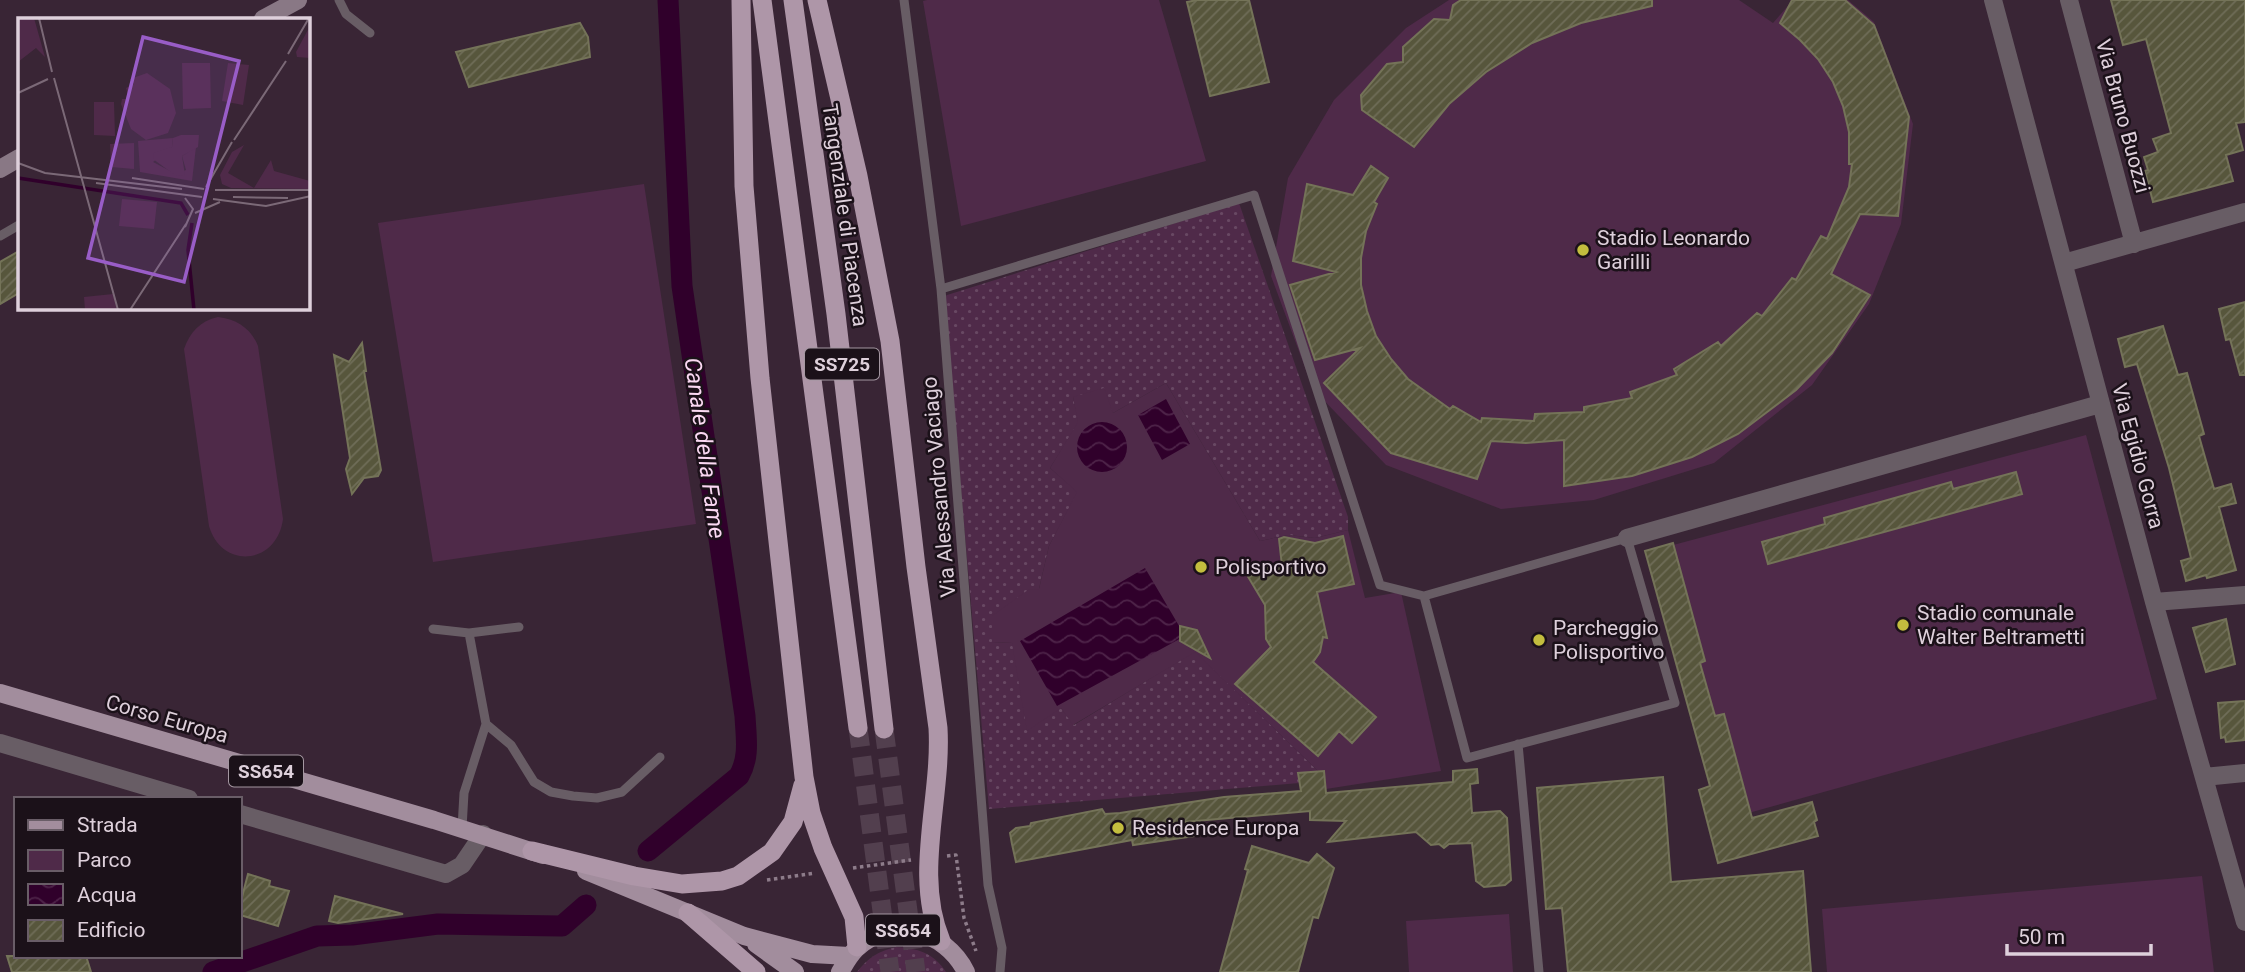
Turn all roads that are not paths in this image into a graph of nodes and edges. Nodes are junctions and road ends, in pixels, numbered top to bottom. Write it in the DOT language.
graph roads {
  1 [pos="298,0"];
  2 [pos="339,0"];
  3 [pos="741,0"];
  4 [pos="762,0"];
  5 [pos="793,0"];
  6 [pos="817,0"];
  7 [pos="904,0"];
  8 [pos="1993,0"];
  9 [pos="2069,0"];
  10 [pos="265,18"];
  11 [pos="370,33"];
  12 [pos="18,159"];
  13 [pos="0,169"];
  14 [pos="2245,212"];
  15 [pos="18,226"];
  16 [pos="0,236"];
  17 [pos="2134,244"];
  18 [pos="2064,263"];
  19 [pos="941,289"];
  20 [pos="2100,404"];
  21 [pos="1627,538"];
  22 [pos="2245,594"];
  23 [pos="1424,596"];
  24 [pos="2154,602"];
  25 [pos="519,627"];
  26 [pos="433,629"];
  27 [pos="469,633"];
  28 [pos="0,693"];
  29 [pos="486,724"];
  30 [pos="858,729"];
  31 [pos="884,729"];
  32 [pos="0,743"];
  33 [pos="1518,744"];
  34 [pos="660,757"];
  35 [pos="2245,773"];
  36 [pos="804,777"];
  37 [pos="2204,777"];
  38 [pos="182,797"];
  39 [pos="242,815"];
  40 [pos="462,828"];
  41 [pos="483,834"];
  42 [pos="532,851"];
  43 [pos="688,913"];
  44 [pos="2245,922"];
  45 [pos="744,936"];
  46 [pos="941,941"];
  47 [pos="849,959"];
  48 [pos="963,966"];
  49 [pos="755,972"];
  50 [pos="795,972"];
  51 [pos="975,972"];
  52 [pos="1000,972"];
  53 [pos="1539,972"];
  1 -- 10 [label="main road"];
  2 -- 11 [label="lane"];
  3 -- 36 [label="highway"];
  4 -- 30 [label="highway, SS725"];
  5 -- 31 [label="highway, Tangenziale di Piacenza / SS725"];
  6 -- 46 [label="highway"];
  7 -- 19 [label="lane, Via Alessandro Vaciago"];
  8 -- 18 [label="street, Via Egidio Gorra"];
  9 -- 17 [label="street, Via Bruno Buozzi"];
  12 -- 13 [label="main road"];
  14 -- 17 [label="street"];
  15 -- 16 [label="lane"];
  17 -- 18 [label="street"];
  18 -- 20 [label="street, Via Egidio Gorra"];
  19 -- 23 [label="lane"];
  19 -- 52 [label="lane, Via Alessandro Vaciago"];
  20 -- 21 [label="street"];
  20 -- 24 [label="street, Via Egidio Gorra"];
  21 -- 23 [label="lane"];
  21 -- 33 [label="lane"];
  22 -- 24 [label="street"];
  23 -- 33 [label="lane"];
  24 -- 37 [label="street, Via Egidio Gorra"];
  25 -- 27 [label="lane"];
  26 -- 27 [label="lane"];
  27 -- 29 [label="lane"];
  28 -- 40 [label="main road, Corso Europa / SS654"];
  29 -- 34 [label="lane"];
  29 -- 40 [label="lane"];
  32 -- 38 [label="street"];
  33 -- 53 [label="lane"];
  35 -- 37 [label="street"];
  36 -- 42 [label="highway"];
  36 -- 47 [label="highway"];
  37 -- 44 [label="street, Via Egidio Gorra"];
  39 -- 41 [label="street"];
  40 -- 41 [label="main road, Corso Europa / SS654"];
  41 -- 42 [label="main road, Corso Europa / SS654"];
  42 -- 43 [label="main road, SS654"];
  43 -- 45 [label="main road, SS654"];
  43 -- 49 [label="highway"];
  45 -- 47 [label="main road, SS654"];
  45 -- 50 [label="main road, SS654"];
  46 -- 47 [label="main road, SS654"];
  46 -- 48 [label="main road, SS654"];
  48 -- 51 [label="main road, SS654"];
}
